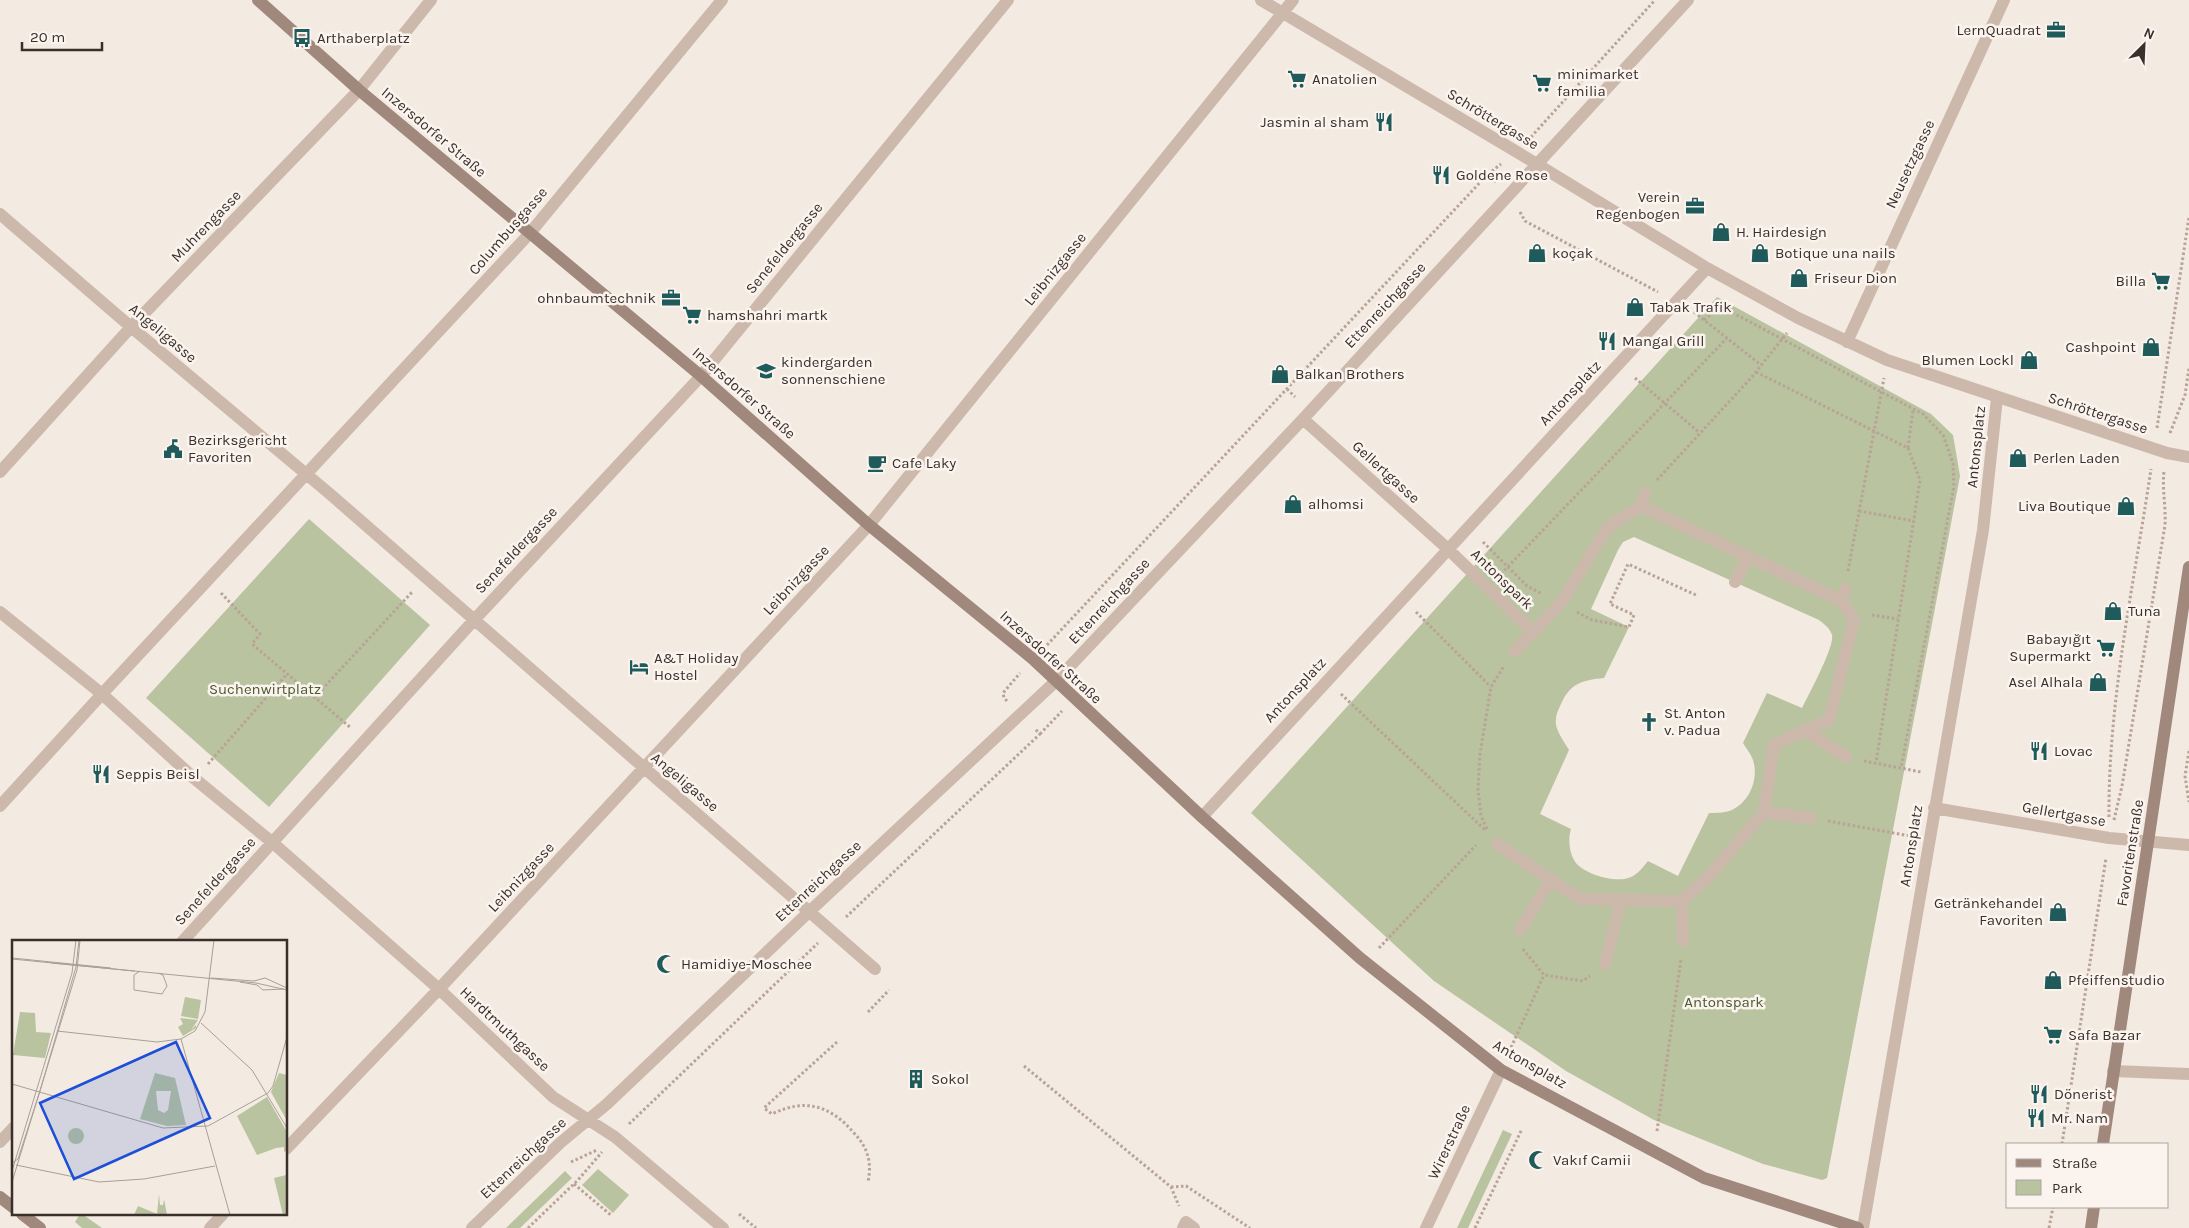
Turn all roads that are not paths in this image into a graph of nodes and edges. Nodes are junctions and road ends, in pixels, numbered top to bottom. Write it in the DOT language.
graph roads {
  1 [pos="258,0"];
  2 [pos="431,0"];
  3 [pos="722,0"];
  4 [pos="1008,0"];
  5 [pos="1261,0"];
  6 [pos="1293,0"];
  7 [pos="1688,0"];
  8 [pos="2004,0"];
  9 [pos="1284,13"];
  10 [pos="358,90"];
  11 [pos="1536,164"];
  12 [pos="0,214"];
  13 [pos="530,233"];
  14 [pos="1707,268"];
  15 [pos="131,327"];
  16 [pos="1847,342"];
  17 [pos="700,376"];
  18 [pos="1998,398"];
  19 [pos="1303,419"];
  20 [pos="2189,457"];
  21 [pos="0,472"];
  22 [pos="307,475"];
  23 [pos="1645,493"];
  24 [pos="1641,506"];
  25 [pos="869,525"];
  26 [pos="1448,549"];
  27 [pos="1748,556"];
  28 [pos="2189,567"];
  29 [pos="1735,582"];
  30 [pos="0,612"];
  31 [pos="475,619"];
  32 [pos="1533,632"];
  33 [pos="1515,651"];
  34 [pos="1056,681"];
  35 [pos="102,694"];
  36 [pos="1805,730"];
  37 [pos="1846,758"];
  38 [pos="643,768"];
  39 [pos="0,806"];
  40 [pos="1934,808"];
  41 [pos="1764,812"];
  42 [pos="1202,817"];
  43 [pos="1810,818"];
  44 [pos="2148,842"];
  45 [pos="272,843"];
  46 [pos="1497,844"];
  47 [pos="2189,845"];
  48 [pos="1551,879"];
  49 [pos="1621,900"];
  50 [pos="1682,902"];
  51 [pos="811,910"];
  52 [pos="1520,930"];
  53 [pos="184,940"];
  54 [pos="1684,941"];
  55 [pos="1604,964"];
  56 [pos="876,968"];
  57 [pos="439,989"];
  58 [pos="1501,1070"];
  59 [pos="2113,1071"];
  60 [pos="2189,1074"];
  61 [pos="588,1120"];
  62 [pos="12,1129"];
  63 [pos="0,1142"];
  64 [pos="2103,1143"];
  65 [pos="288,1147"];
  66 [pos="0,1197"];
  67 [pos="12,1206"];
  68 [pos="2094,1208"];
  69 [pos="25,1216"];
  70 [pos="222,1216"];
  71 [pos="40,1228"];
  72 [pos="210,1228"];
  73 [pos="472,1228"];
  74 [pos="723,1228"];
  75 [pos="1426,1228"];
  76 [pos="1858,1228"];
  77 [pos="1863,1228"];
  78 [pos="2091,1228"];
  1 -- 10 [label="street, Inzersdorfer Straße"];
  2 -- 10 [label="street, Muhrengasse"];
  3 -- 13 [label="street, Columbusgasse"];
  4 -- 17 [label="street, Senefeldergasse"];
  5 -- 9 [label="street, Schröttergasse"];
  6 -- 9 [label="street, Leibnizgasse"];
  7 -- 11 [label="street, Ettenreichgasse"];
  8 -- 16 [label="street, Neusetzgasse"];
  9 -- 11 [label="street, Schröttergasse"];
  9 -- 25 [label="street, Leibnizgasse"];
  10 -- 13 [label="street, Inzersdorfer Straße"];
  10 -- 15 [label="street, Muhrengasse"];
  11 -- 14 [label="street, Schröttergasse"];
  11 -- 19 [label="street, Ettenreichgasse"];
  12 -- 15 [label="street, Angeligasse"];
  13 -- 17 [label="street, Inzersdorfer Straße"];
  13 -- 22 [label="street, Columbusgasse"];
  14 -- 16 [label="street, Antonsplatz"];
  14 -- 26 [label="street, Antonsplatz"];
  15 -- 21 [label="street, Muhrengasse"];
  15 -- 22 [label="street, Angeligasse"];
  16 -- 18 [label="street, Antonsplatz"];
  17 -- 25 [label="street, Inzersdorfer Straße"];
  17 -- 31 [label="street, Senefeldergasse"];
  18 -- 20 [label="street, Schröttergasse"];
  18 -- 40 [label="street, Antonsplatz"];
  19 -- 26 [label="street, Gellertgasse"];
  19 -- 34 [label="street, Ettenreichgasse"];
  22 -- 31 [label="street"];
  22 -- 35 [label="street"];
  23 -- 24 [label="street"];
  24 -- 27 [label="street"];
  24 -- 32 [label="street"];
  25 -- 34 [label="street, Inzersdorfer Straße"];
  25 -- 38 [label="street, Leibnizgasse"];
  26 -- 32 [label="street, Antonspark"];
  26 -- 42 [label="street, Antonsplatz"];
  27 -- 29 [label="street"];
  27 -- 36 [label="street"];
  28 -- 44 [label="street, Favoritenstraße"];
  30 -- 35 [label="street"];
  31 -- 38 [label="street, Angeligasse"];
  31 -- 45 [label="street"];
  32 -- 33 [label="street"];
  34 -- 42 [label="street, Inzersdorfer Straße"];
  34 -- 51 [label="street, Ettenreichgasse"];
  35 -- 39 [label="street"];
  35 -- 45 [label="street"];
  36 -- 37 [label="street"];
  36 -- 41 [label="street"];
  38 -- 51 [label="street, Angeligasse"];
  38 -- 57 [label="street, Leibnizgasse"];
  40 -- 44 [label="street, Gellertgasse"];
  40 -- 77 [label="street, Antonsplatz"];
  41 -- 43 [label="street"];
  41 -- 50 [label="street"];
  42 -- 58 [label="street, Antonsplatz"];
  44 -- 47 [label="street, Gellertgasse"];
  44 -- 59 [label="street, Favoritenstraße"];
  45 -- 53 [label="street, Senefeldergasse"];
  45 -- 57 [label="street, Hardtmuthgasse"];
  46 -- 48 [label="street"];
  48 -- 49 [label="street"];
  48 -- 52 [label="street"];
  49 -- 50 [label="street"];
  49 -- 55 [label="street"];
  50 -- 54 [label="street"];
  51 -- 56 [label="street, Angeligasse"];
  51 -- 61 [label="street, Ettenreichgasse"];
  57 -- 61 [label="street, Hardtmuthgasse"];
  57 -- 65 [label="street, Leibnizgasse"];
  58 -- 75 [label="street, Wirerstraße"];
  58 -- 76 [label="street, Antonsplatz"];
  59 -- 60 [label="street"];
  59 -- 64 [label="street, Favoritenstraße"];
  61 -- 73 [label="street, Ettenreichgasse"];
  61 -- 74 [label="street, Hardtmuthgasse"];
  62 -- 63 [label="street"];
  66 -- 67 [label="street"];
  68 -- 78 [label="street"];
  69 -- 71 [label="street"];
  70 -- 72 [label="street"];
}
